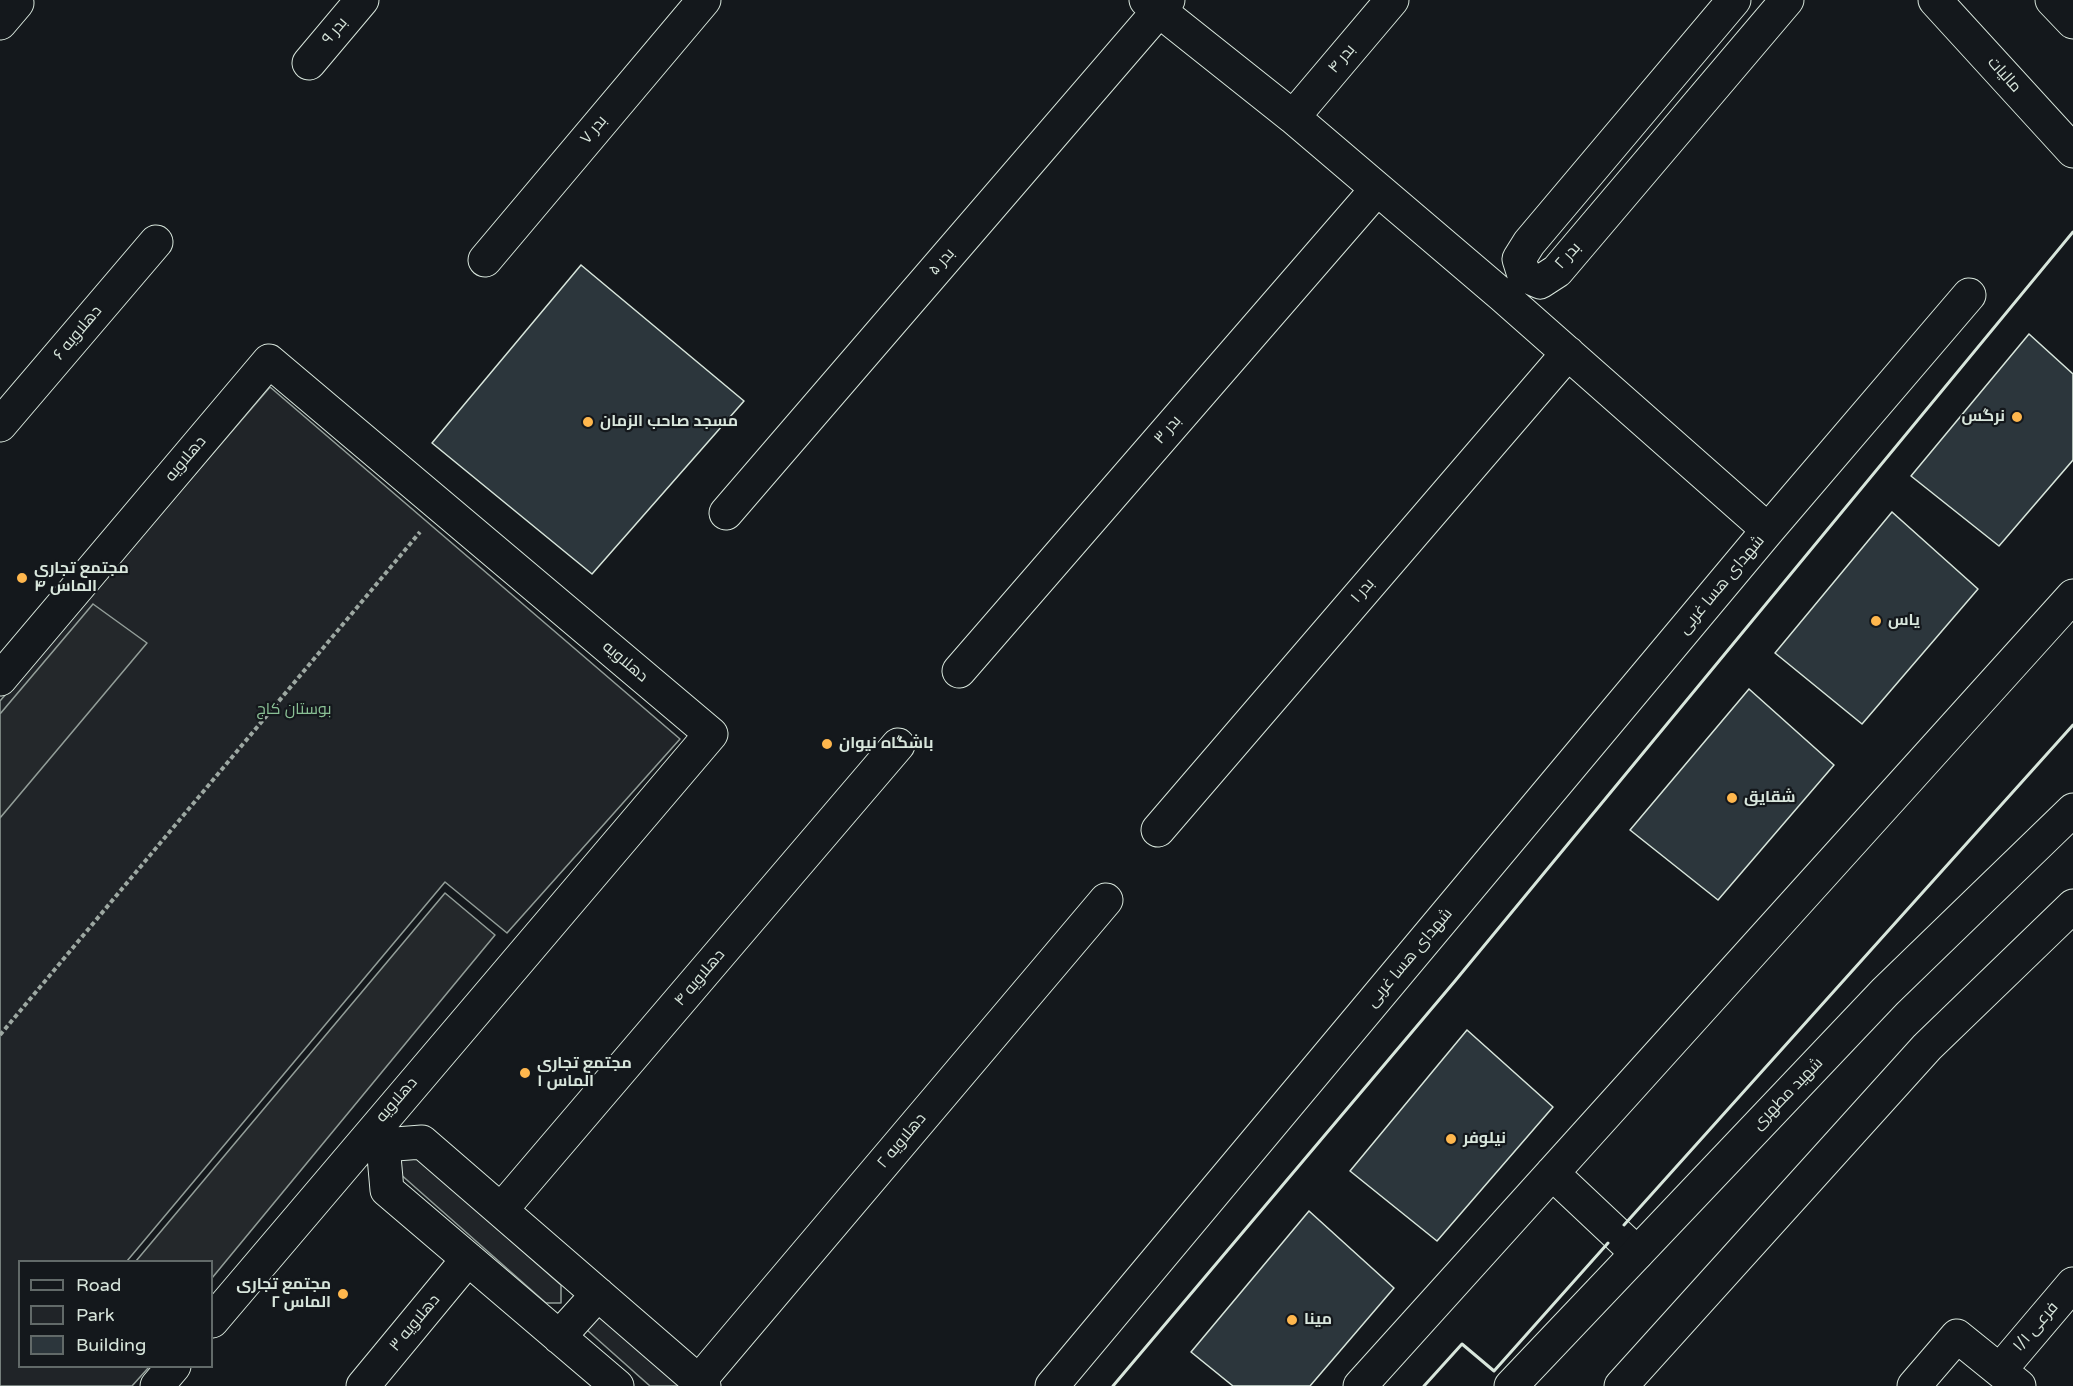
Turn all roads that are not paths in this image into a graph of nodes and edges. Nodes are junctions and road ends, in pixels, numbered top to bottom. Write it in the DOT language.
graph roads {
  1 [pos="362,0"];
  2 [pos="704,0"];
  3 [pos="1392,0"];
  4 [pos="1734,0"];
  5 [pos="1787,0"];
  6 [pos="1935,0"];
  7 [pos="2052,0"];
  8 [pos="1157,4"];
  9 [pos="2073,22"];
  10 [pos="309,63"];
  11 [pos="1639,112"];
  12 [pos="1293,117"];
  13 [pos="1669,139"];
  14 [pos="2073,151"];
  15 [pos="1377,189"];
  16 [pos="156,242"];
  17 [pos="485,260"];
  18 [pos="1514,285"];
  19 [pos="1970,295"];
  20 [pos="1568,353"];
  21 [pos="0,425"];
  22 [pos="726,513"];
  23 [pos="1768,530"];
  24 [pos="2073,597"];
  25 [pos="959,671"];
  26 [pos="0,679"];
  27 [pos="898,745"];
  28 [pos="2073,810"];
  29 [pos="1158,830"];
  30 [pos="1106,900"];
  31 [pos="2073,906"];
  32 [pos="376,1139"];
  33 [pos="1552,1173"];
  34 [pos="501,1210"];
  35 [pos="1637,1253"];
  36 [pos="468,1259"];
  37 [pos="2073,1284"];
  38 [pos="598,1294"];
  39 [pos="213,1320"];
  40 [pos="559,1337"];
  41 [pos="172,1368"];
  42 [pos="2009,1378"];
  43 [pos="701,1384"];
  44 [pos="157,1386"];
  45 [pos="363,1386"];
  46 [pos="617,1386"];
  47 [pos="1052,1386"];
  48 [pos="1360,1386"];
  49 [pos="1511,1386"];
  50 [pos="1621,1386"];
  51 [pos="1914,1386"];
  1 -- 10 [label="street, بدر ۹"];
  2 -- 17 [label="street, بدر ۷"];
  3 -- 12 [label="street, بدر ۴"];
  4 -- 11 [label="street"];
  5 -- 13 [label="street, بدر ۲"];
  6 -- 14 [label="street, مالیات"];
  7 -- 9 [label="street"];
  8 -- 12 [label="street"];
  8 -- 22 [label="street, بدر ۵"];
  11 -- 13 [label="street"];
  11 -- 18 [label="street"];
  12 -- 15 [label="street"];
  13 -- 18 [label="street, بدر ۲"];
  15 -- 18 [label="street"];
  15 -- 25 [label="street, بدر ۳"];
  16 -- 21 [label="street, دهلاویه ۶"];
  18 -- 20 [label="street"];
  19 -- 23 [label="street, شهدای هسا غربی"];
  20 -- 23 [label="street"];
  20 -- 29 [label="street, بدر ۱"];
  23 -- 47 [label="street, شهدای هسا غربی"];
  24 -- 33 [label="street"];
  26 -- 32 [label="street, دهلاویه"];
  27 -- 34 [label="street, دهلاویه ۴"];
  28 -- 35 [label="street, شهید مطهری"];
  30 -- 43 [label="street, دهلاویه ۲"];
  31 -- 50 [label="street"];
  32 -- 34 [label="street, دهلاویه"];
  32 -- 36 [label="street, دهلاویه"];
  32 -- 39 [label="street, دهلاویه"];
  33 -- 35 [label="street"];
  33 -- 48 [label="street"];
  34 -- 38 [label="street, دهلاویه"];
  35 -- 49 [label="street, شهید مطهری"];
  36 -- 40 [label="street, دهلاویه"];
  36 -- 45 [label="street, دهلاویه ۳"];
  37 -- 42 [label="street, فرعی ۱/۱"];
  38 -- 40 [label="street"];
  38 -- 43 [label="street, دهلاویه"];
  40 -- 46 [label="street, دهلاویه"];
  41 -- 44 [label="street"];
  42 -- 51 [label="street"];
}
